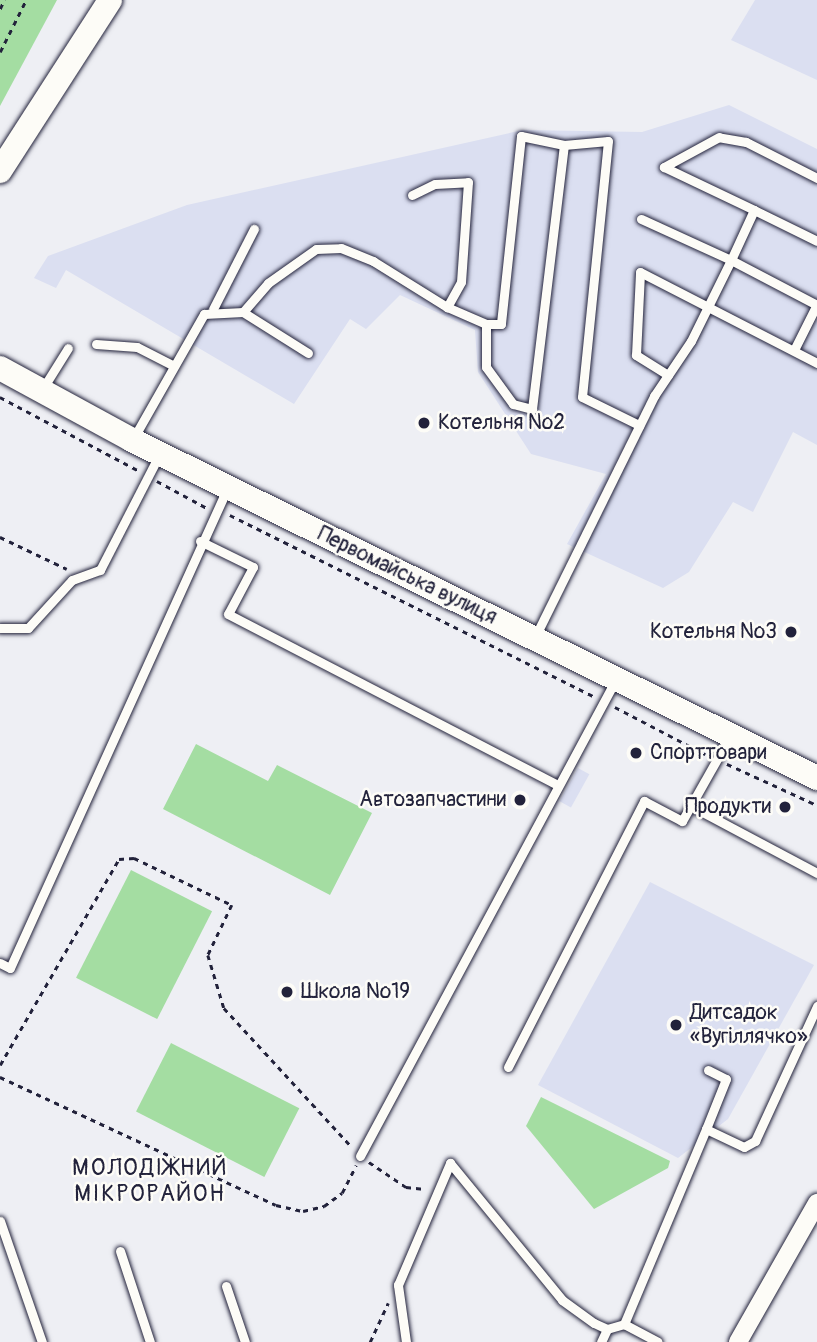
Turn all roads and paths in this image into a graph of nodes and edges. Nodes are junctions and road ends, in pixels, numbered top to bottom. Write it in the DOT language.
graph roads {
  1 [pos="4,0"];
  2 [pos="26,0"];
  3 [pos="110,0"];
  4 [pos="0,9"];
  5 [pos="0,52"];
  6 [pos="564,145"];
  7 [pos="0,171"];
  8 [pos="817,178"];
  9 [pos="412,195"];
  10 [pos="754,210"];
  11 [pos="641,219"];
  12 [pos="254,229"];
  13 [pos="817,241"];
  14 [pos="731,260"];
  15 [pos="817,305"];
  16 [pos="708,306"];
  17 [pos="447,307"];
  18 [pos="214,309"];
  19 [pos="243,312"];
  20 [pos="486,324"];
  21 [pos="96,344"];
  22 [pos="68,348"];
  23 [pos="794,351"];
  24 [pos="308,353"];
  25 [pos="817,363"];
  26 [pos="172,365"];
  27 [pos="0,368"];
  28 [pos="667,375"];
  29 [pos="41,392"];
  30 [pos="0,397"];
  31 [pos="639,425"];
  32 [pos="132,440"];
  33 [pos="160,454"];
  34 [pos="148,476"];
  35 [pos="227,488"];
  36 [pos="214,512"];
  37 [pos="0,537"];
  38 [pos="200,541"];
  39 [pos="86,578"];
  40 [pos="0,628"];
  41 [pos="535,639"];
  42 [pos="616,680"];
  43 [pos="603,701"];
  44 [pos="730,737"];
  45 [pos="716,760"];
  46 [pos="817,778"];
  47 [pos="556,785"];
  48 [pos="817,805"];
  49 [pos="691,806"];
  50 [pos="817,873"];
  51 [pos="0,963"];
  52 [pos="817,1006"];
  53 [pos="0,1065"];
  54 [pos="508,1067"];
  55 [pos="708,1070"];
  56 [pos="0,1077"];
  57 [pos="706,1129"];
  58 [pos="360,1156"];
  59 [pos="441,1192"];
  60 [pos="815,1211"];
  61 [pos="0,1221"];
  62 [pos="120,1251"];
  63 [pos="398,1285"];
  64 [pos="226,1286"];
  65 [pos="624,1324"];
  66 [pos="607,1329"];
  67 [pos="41,1342"];
  68 [pos="150,1342"];
  69 [pos="245,1342"];
  70 [pos="370,1342"];
  71 [pos="406,1342"];
  72 [pos="601,1342"];
  73 [pos="657,1342"];
  74 [pos="738,1342"];
  1 -- 4 [label="path"];
  2 -- 5 [label="path"];
  3 -- 7 [label="main road"];
  6 -- 20 [label="lane"];
  6 -- 20 [label="lane"];
  6 -- 31 [label="lane"];
  8 -- 10 [label="lane"];
  9 -- 17 [label="lane"];
  10 -- 13 [label="lane"];
  10 -- 14 [label="lane"];
  11 -- 14 [label="lane"];
  12 -- 18 [label="lane"];
  14 -- 15 [label="lane"];
  14 -- 16 [label="lane"];
  15 -- 23 [label="lane"];
  16 -- 23 [label="lane"];
  16 -- 28 [label="lane"];
  16 -- 28 [label="lane"];
  17 -- 19 [label="lane"];
  17 -- 20 [label="lane"];
  18 -- 19 [label="lane"];
  18 -- 26 [label="lane"];
  19 -- 24 [label="lane"];
  21 -- 26 [label="lane"];
  22 -- 29 [label="lane"];
  23 -- 25 [label="lane"];
  26 -- 32 [label="lane"];
  27 -- 29 [label="main road, Первомайська вулиця"];
  28 -- 31 [label="lane"];
  29 -- 32 [label="main road, Первомайська вулиця"];
  30 -- 34 [label="path"];
  31 -- 41 [label="lane"];
  32 -- 33 [label="main road, Первомайська вулиця"];
  33 -- 34 [label="lane"];
  33 -- 35 [label="main road, Первомайська вулиця"];
  34 -- 36 [label="path"];
  34 -- 39 [label="lane"];
  35 -- 36 [label="lane"];
  35 -- 41 [label="main road, Первомайська вулиця"];
  36 -- 38 [label="lane"];
  36 -- 43 [label="path"];
  37 -- 39 [label="path"];
  38 -- 47 [label="lane"];
  38 -- 51 [label="lane"];
  39 -- 40 [label="lane"];
  41 -- 42 [label="main road, Первомайська вулиця"];
  42 -- 43 [label="lane"];
  42 -- 44 [label="main road, Первомайська вулиця"];
  43 -- 45 [label="path"];
  43 -- 47 [label="lane"];
  44 -- 45 [label="lane"];
  44 -- 46 [label="main road, Первомайська вулиця"];
  45 -- 48 [label="path"];
  45 -- 49 [label="lane"];
  47 -- 58 [label="lane"];
  49 -- 50 [label="lane"];
  49 -- 54 [label="lane"];
  52 -- 57 [label="lane"];
  53 -- 58 [label="path"];
  55 -- 57 [label="lane"];
  56 -- 58 [label="path"];
  57 -- 65 [label="lane"];
  58 -- 59 [label="path"];
  59 -- 63 [label="lane"];
  59 -- 66 [label="lane"];
  60 -- 74 [label="street"];
  61 -- 67 [label="lane"];
  62 -- 68 [label="lane"];
  63 -- 70 [label="path"];
  63 -- 71 [label="lane"];
  64 -- 69 [label="lane"];
  65 -- 66 [label="lane"];
  65 -- 73 [label="lane"];
  66 -- 72 [label="lane"];
}
